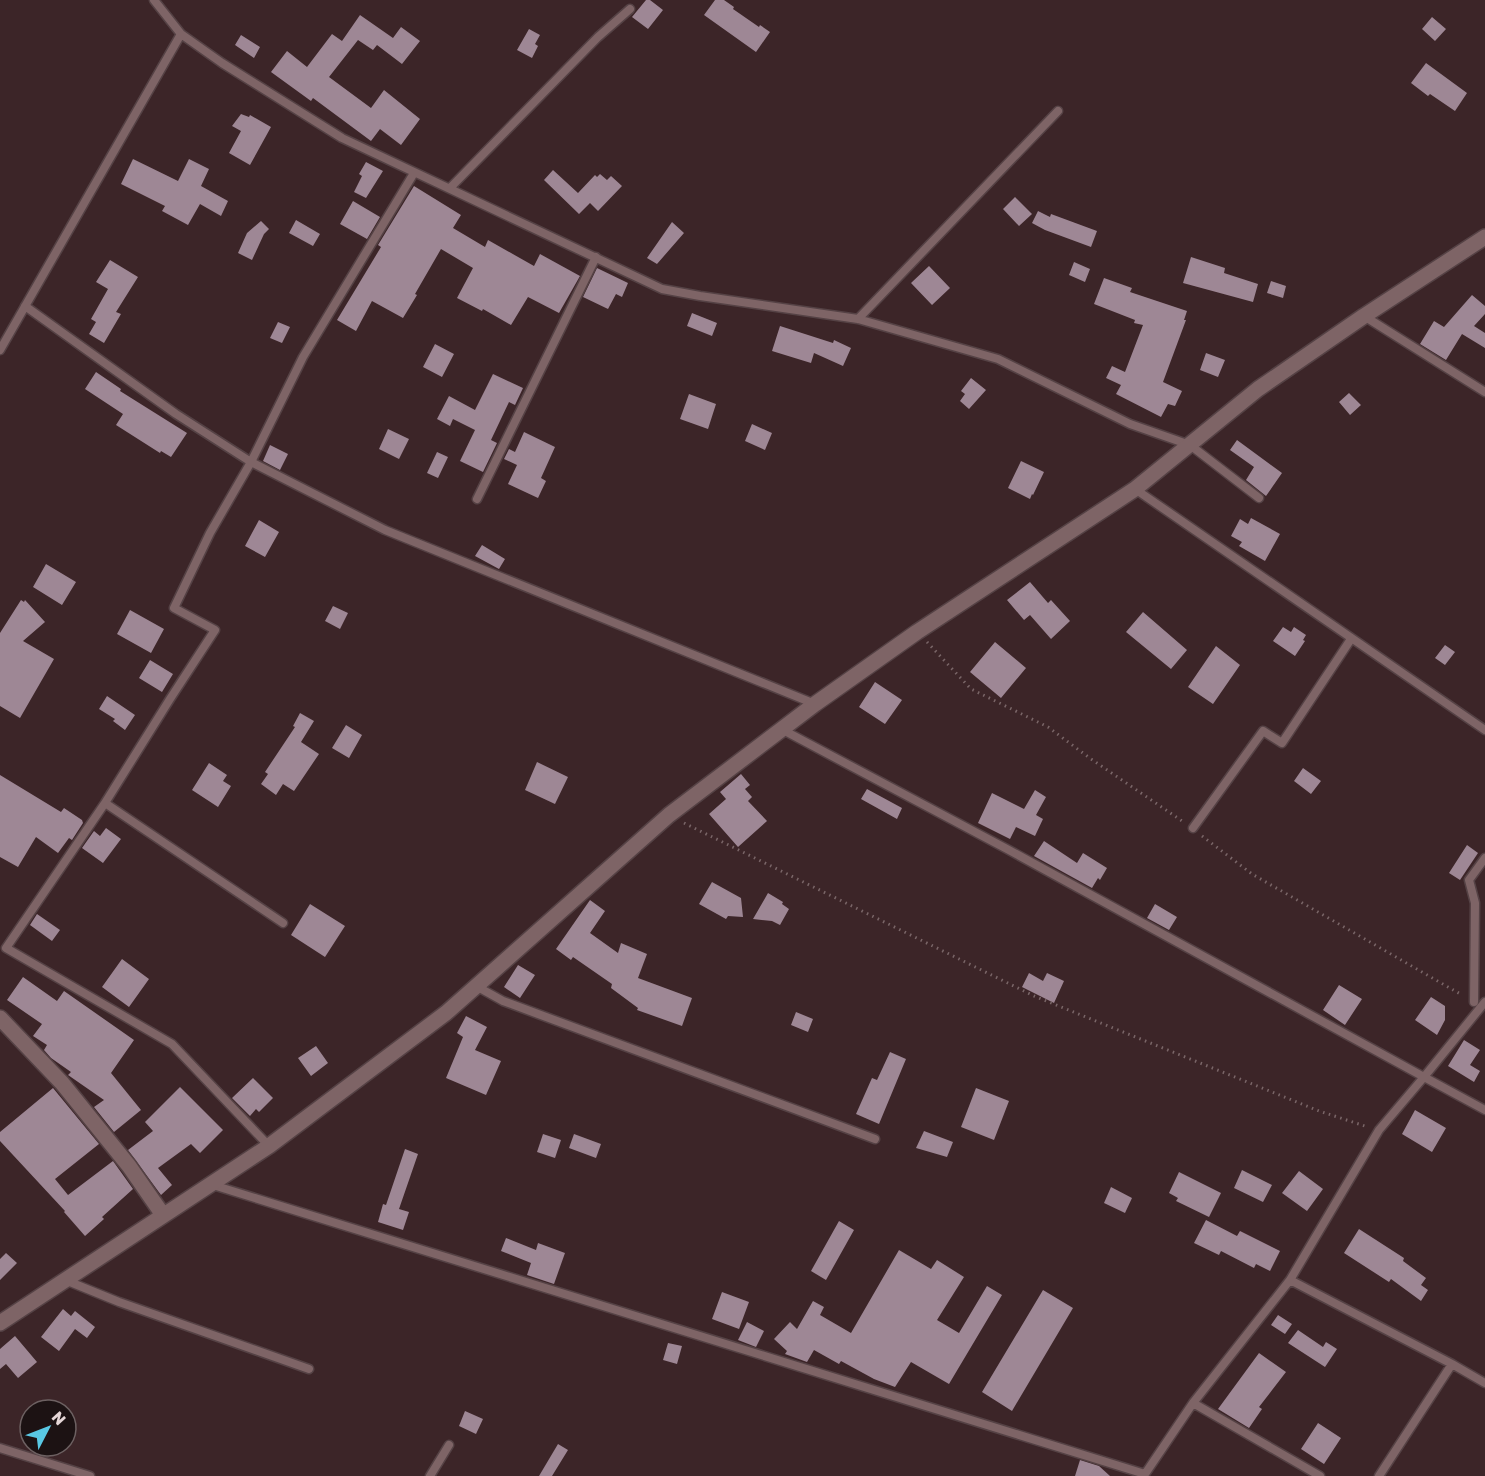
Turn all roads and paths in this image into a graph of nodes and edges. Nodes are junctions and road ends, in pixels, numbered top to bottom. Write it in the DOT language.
graph roads {
  1 [pos="153,0"];
  2 [pos="630,9"];
  3 [pos="181,34"];
  4 [pos="1058,111"];
  5 [pos="414,173"];
  6 [pos="450,188"];
  7 [pos="1485,237"];
  8 [pos="596,257"];
  9 [pos="25,306"];
  10 [pos="1364,316"];
  11 [pos="858,319"];
  12 [pos="0,350"];
  13 [pos="1485,393"];
  14 [pos="1190,445"];
  15 [pos="251,462"];
  16 [pos="1135,489"];
  17 [pos="1259,498"];
  18 [pos="477,499"];
  19 [pos="1351,639"];
  20 [pos="815,704"];
  21 [pos="783,730"];
  22 [pos="1485,730"];
  23 [pos="105,803"];
  24 [pos="669,815"];
  25 [pos="1193,828"];
  26 [pos="1485,858"];
  27 [pos="283,923"];
  28 [pos="476,986"];
  29 [pos="1474,1002"];
  30 [pos="1485,1002"];
  31 [pos="0,1018"];
  32 [pos="1424,1077"];
  33 [pos="1485,1110"];
  34 [pos="1378,1130"];
  35 [pos="875,1139"];
  36 [pos="269,1146"];
  37 [pos="213,1185"];
  38 [pos="163,1215"];
  39 [pos="65,1280"];
  40 [pos="1290,1280"];
  41 [pos="0,1323"];
  42 [pos="1452,1364"];
  43 [pos="309,1368"];
  44 [pos="1485,1383"];
  45 [pos="1193,1403"];
  46 [pos="449,1445"];
  47 [pos="0,1448"];
  48 [pos="1145,1475"];
  49 [pos="90,1476"];
  50 [pos="429,1476"];
  51 [pos="1320,1476"];
  52 [pos="1379,1476"];
  1 -- 3 [label="lane"];
  2 -- 6 [label="lane"];
  3 -- 5 [label="lane"];
  3 -- 9 [label="lane"];
  4 -- 11 [label="lane"];
  5 -- 6 [label="lane"];
  5 -- 15 [label="lane"];
  6 -- 8 [label="lane"];
  7 -- 10 [label="street"];
  8 -- 11 [label="lane"];
  8 -- 18 [label="lane"];
  9 -- 12 [label="lane"];
  9 -- 15 [label="lane"];
  10 -- 13 [label="lane"];
  10 -- 14 [label="street"];
  11 -- 14 [label="lane"];
  14 -- 16 [label="street"];
  14 -- 17 [label="lane"];
  15 -- 20 [label="lane"];
  15 -- 23 [label="lane"];
  16 -- 19 [label="lane"];
  16 -- 20 [label="street"];
  19 -- 22 [label="lane"];
  19 -- 25 [label="lane"];
  20 -- 21 [label="street"];
  21 -- 24 [label="street"];
  21 -- 32 [label="lane"];
  23 -- 27 [label="lane"];
  23 -- 36 [label="lane"];
  24 -- 28 [label="street"];
  24 -- 34 [label="path"];
  26 -- 29 [label="lane"];
  28 -- 35 [label="lane"];
  28 -- 36 [label="street"];
  30 -- 32 [label="lane"];
  31 -- 38 [label="street"];
  32 -- 33 [label="lane"];
  32 -- 34 [label="lane"];
  34 -- 40 [label="lane"];
  36 -- 37 [label="street"];
  37 -- 38 [label="street"];
  37 -- 48 [label="lane"];
  38 -- 39 [label="street"];
  39 -- 41 [label="street"];
  39 -- 43 [label="lane"];
  40 -- 42 [label="lane"];
  40 -- 45 [label="lane"];
  42 -- 44 [label="lane"];
  42 -- 52 [label="lane"];
  45 -- 48 [label="lane"];
  45 -- 51 [label="lane"];
  46 -- 50 [label="lane"];
  47 -- 49 [label="lane"];
}
